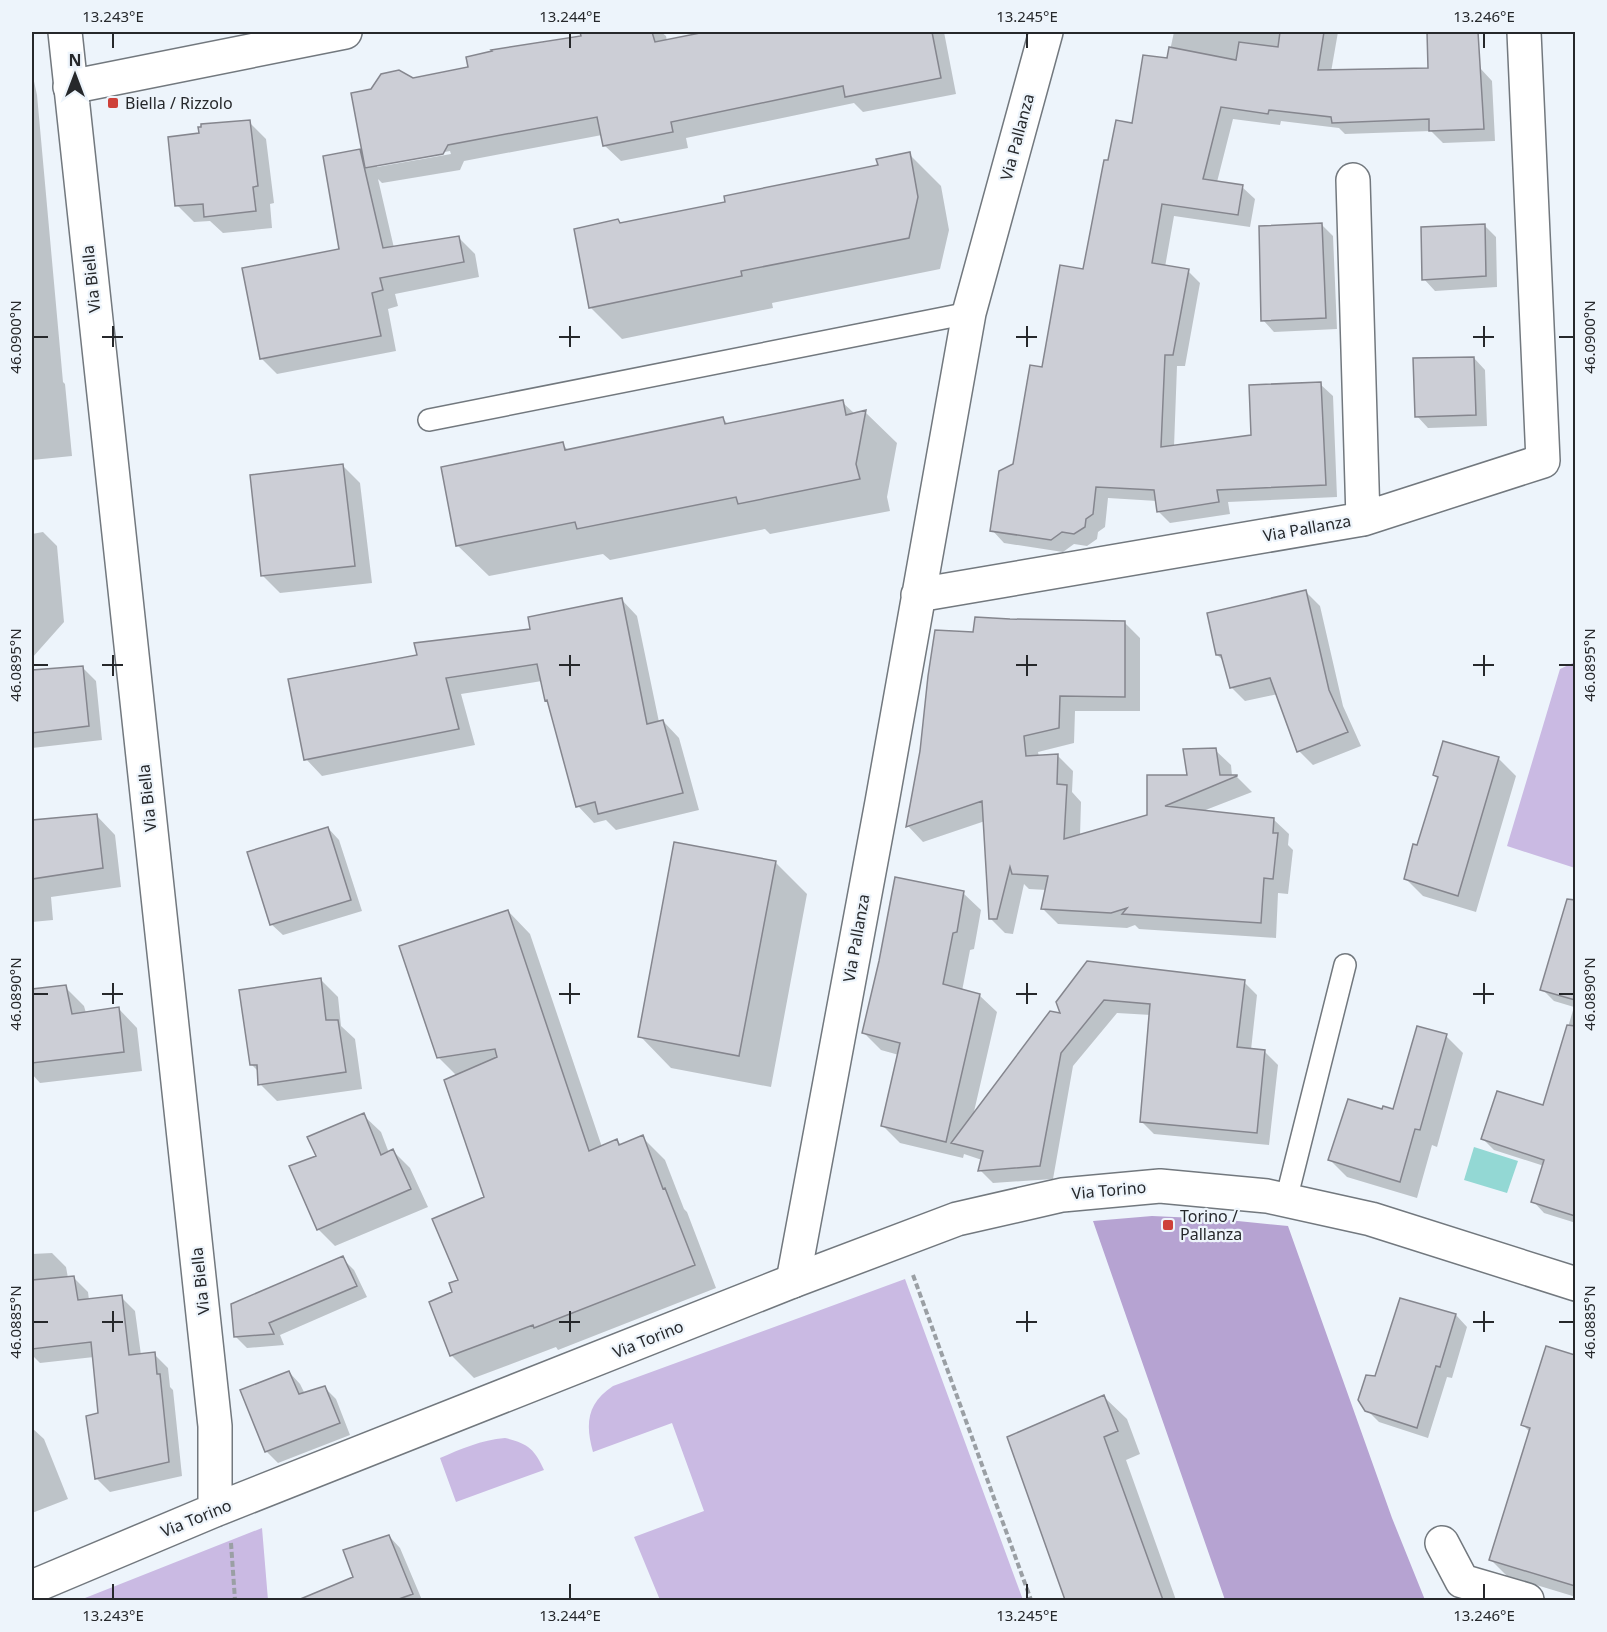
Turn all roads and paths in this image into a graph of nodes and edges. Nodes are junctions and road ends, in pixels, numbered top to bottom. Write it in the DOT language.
graph roads {
  1 [pos="65,32"];
  2 [pos="345,32"];
  3 [pos="1046,32"];
  4 [pos="1524,32"];
  5 [pos="70,87"];
  6 [pos="1353,180"];
  7 [pos="969,313"];
  8 [pos="429,420"];
  9 [pos="1363,519"];
  10 [pos="918,595"];
  11 [pos="1345,965"];
  12 [pos="1286,1200"];
  13 [pos="900,1240"];
  14 [pos="793,1281"];
  15 [pos="1575,1284"];
  16 [pos="215,1510"];
  17 [pos="1442,1543"];
  18 [pos="32,1587"];
  19 [pos="235,1600"];
  20 [pos="1031,1600"];
  21 [pos="1527,1600"];
  1 -- 5 [label="main road, Via Biella"];
  2 -- 5 [label="main road"];
  3 -- 7 [label="main road, Via Pallanza"];
  4 -- 9 [label="main road"];
  5 -- 16 [label="main road, Via Biella"];
  6 -- 9 [label="main road, Via Pallanza"];
  7 -- 8 [label="lane"];
  7 -- 10 [label="main road, Via Pallanza"];
  9 -- 10 [label="main road, Via Pallanza"];
  10 -- 14 [label="main road, Via Pallanza"];
  11 -- 12 [label="lane"];
  12 -- 13 [label="main road, Via Torino"];
  12 -- 15 [label="main road, Via Torino"];
  13 -- 14 [label="main road, Via Torino"];
  13 -- 20 [label="path"];
  14 -- 16 [label="main road, Via Torino"];
  16 -- 18 [label="main road, Via Torino"];
  16 -- 19 [label="path"];
  17 -- 21 [label="main road"];
}
